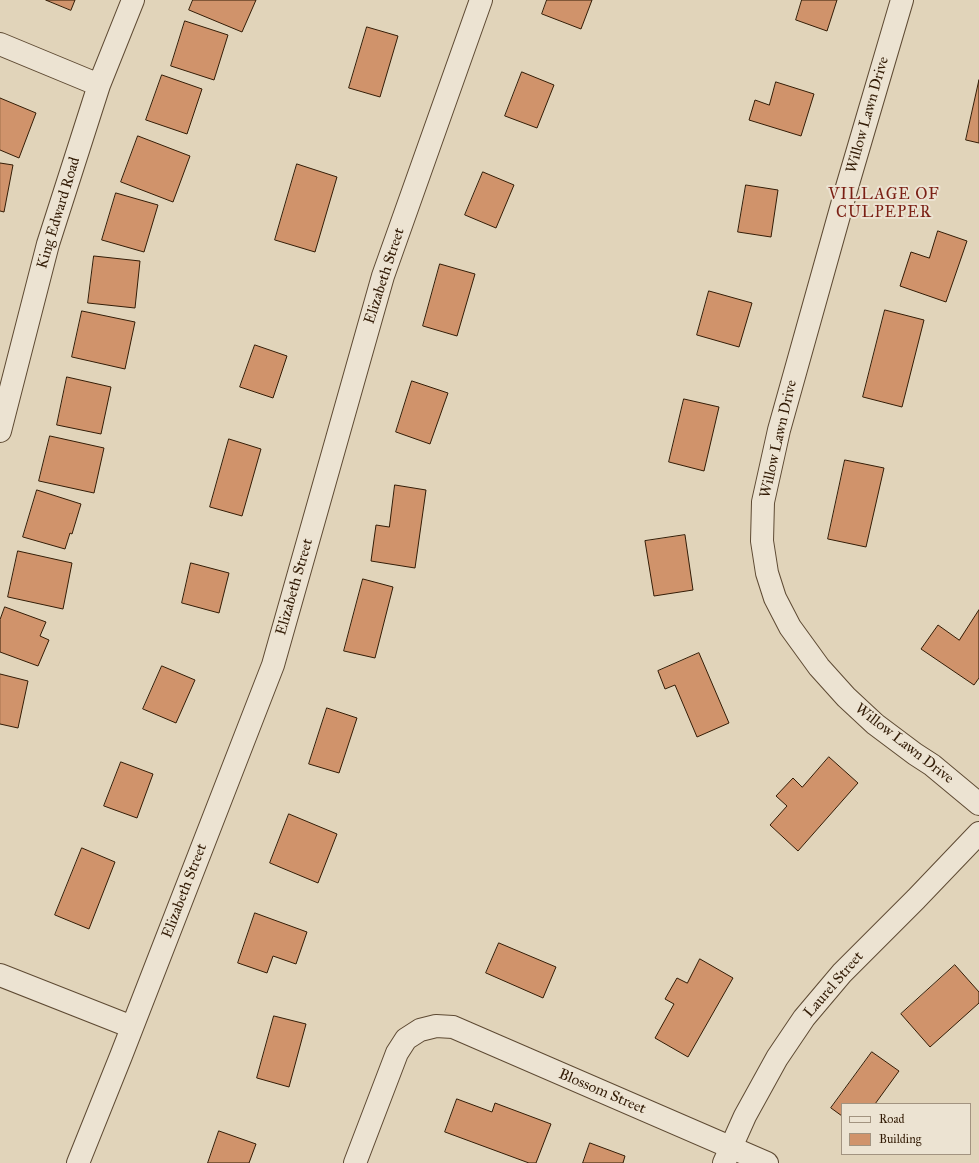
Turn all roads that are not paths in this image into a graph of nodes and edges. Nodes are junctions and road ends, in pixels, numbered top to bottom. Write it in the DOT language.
graph roads {
  1 [pos="133,0"];
  2 [pos="481,0"];
  3 [pos="902,0"];
  4 [pos="0,44"];
  5 [pos="99,85"];
  6 [pos="0,431"];
  7 [pos="979,804"];
  8 [pos="979,833"];
  9 [pos="0,975"];
  10 [pos="132,1027"];
  11 [pos="727,1155"];
  12 [pos="78,1163"];
  13 [pos="355,1163"];
  14 [pos="766,1163"];
  1 -- 5 [label="street, King Edward Road"];
  2 -- 10 [label="street, Elizabeth Street"];
  3 -- 7 [label="street, Willow Lawn Drive"];
  4 -- 5 [label="street"];
  5 -- 6 [label="street, King Edward Road"];
  8 -- 11 [label="street, Laurel Street"];
  9 -- 10 [label="street"];
  10 -- 12 [label="street, Elizabeth Street"];
  11 -- 13 [label="street, Blossom Street"];
  11 -- 14 [label="street, Blossom Street"];
}
